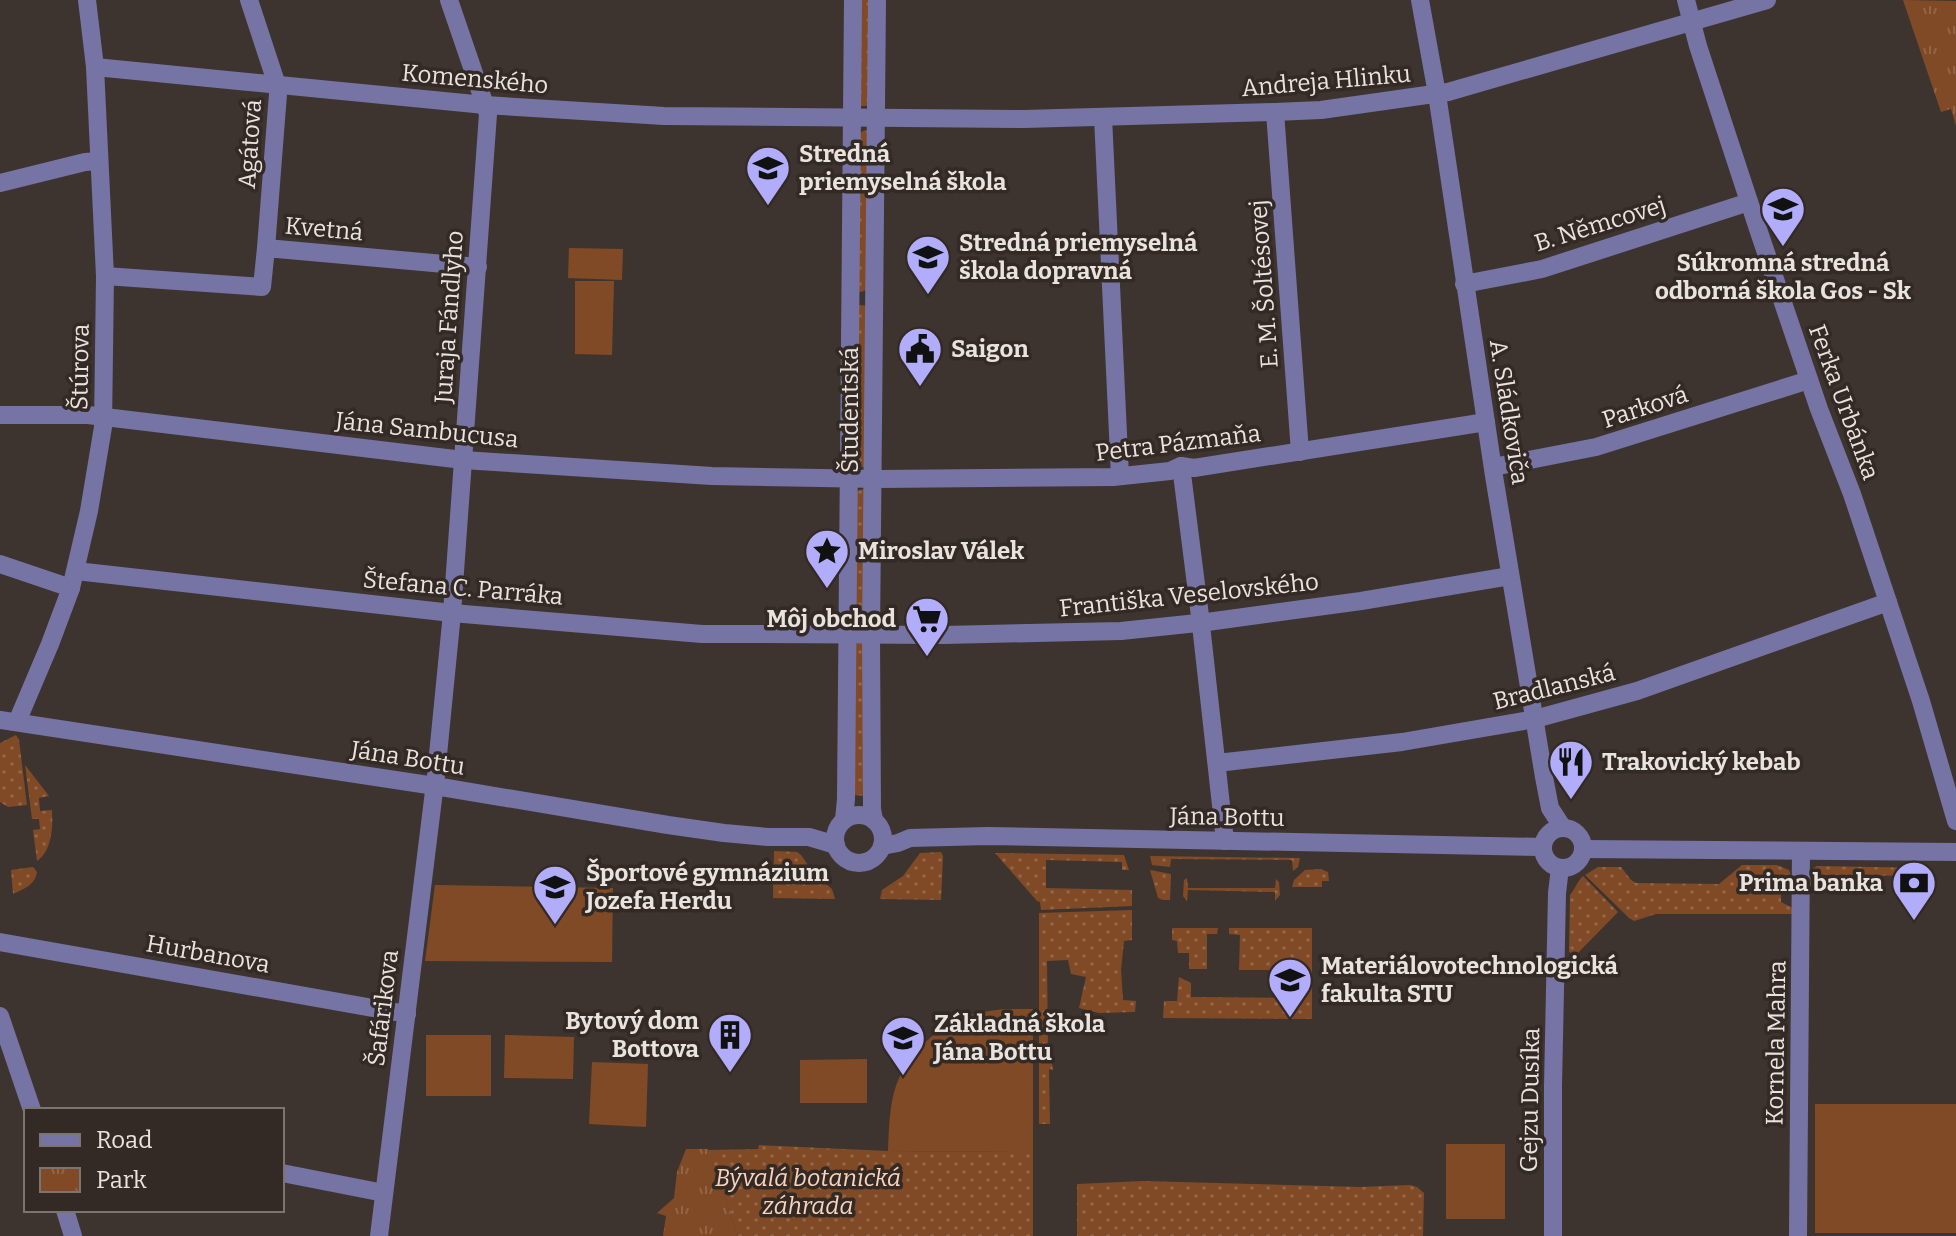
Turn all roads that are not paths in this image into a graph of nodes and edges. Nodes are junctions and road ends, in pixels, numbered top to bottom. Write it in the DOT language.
graph roads {
  1 [pos="87,0"];
  2 [pos="249,0"];
  3 [pos="449,0"];
  4 [pos="853,0"];
  5 [pos="877,0"];
  6 [pos="1420,0"];
  7 [pos="1686,0"];
  8 [pos="1767,0"];
  9 [pos="1690,22"];
  10 [pos="95,67"];
  11 [pos="277,85"];
  12 [pos="1437,94"];
  13 [pos="485,105"];
  14 [pos="1275,112"];
  15 [pos="1103,117"];
  16 [pos="853,118"];
  17 [pos="876,119"];
  18 [pos="99,161"];
  19 [pos="0,183"];
  20 [pos="1749,202"];
  21 [pos="266,248"];
  22 [pos="478,267"];
  23 [pos="105,276"];
  24 [pos="1464,284"];
  25 [pos="1809,380"];
  26 [pos="0,415"];
  27 [pos="104,417"];
  28 [pos="1486,422"];
  29 [pos="1300,452"];
  30 [pos="463,460"];
  31 [pos="1181,466"];
  32 [pos="1493,467"];
  33 [pos="1120,476"];
  34 [pos="850,479"];
  35 [pos="873,479"];
  36 [pos="0,564"];
  37 [pos="1510,576"];
  38 [pos="73,580"];
  39 [pos="1888,602"];
  40 [pos="452,613"];
  41 [pos="1201,622"];
  42 [pos="848,634"];
  43 [pos="871,634"];
  44 [pos="1535,719"];
  45 [pos="9,721"];
  46 [pos="1217,763"];
  47 [pos="435,786"];
  48 [pos="1956,821"];
  49 [pos="1563,828"];
  50 [pos="839,831"];
  51 [pos="879,832"];
  52 [pos="1225,841"];
  53 [pos="1543,847"];
  54 [pos="1583,849"];
  55 [pos="1801,851"];
  56 [pos="1956,852"];
  57 [pos="1560,868"];
  58 [pos="0,942"];
  59 [pos="407,1014"];
  60 [pos="0,1016"];
  61 [pos="31,1108"];
  62 [pos="284,1173"];
  63 [pos="384,1193"];
  64 [pos="66,1212"];
  65 [pos="73,1236"];
  66 [pos="379,1236"];
  67 [pos="1553,1236"];
  68 [pos="1798,1236"];
  1 -- 10 [label="street, Štúrova"];
  2 -- 11 [label="street, Agátová"];
  3 -- 13 [label="street, Juraja Fándlyho"];
  4 -- 16 [label="street, Študentská"];
  5 -- 17 [label="street, Študentská"];
  6 -- 12 [label="street, A. Sládkoviča"];
  7 -- 9 [label="street, Ferka Urbánka"];
  8 -- 9 [label="street, Andreja Hlinku"];
  9 -- 12 [label="street, Andreja Hlinku"];
  9 -- 20 [label="street, Ferka Urbánka"];
  10 -- 11 [label="street, Komenského"];
  10 -- 18 [label="street, Štúrova"];
  11 -- 13 [label="street, Komenského"];
  11 -- 21 [label="street, Agátová"];
  12 -- 14 [label="street, Andreja Hlinku"];
  12 -- 24 [label="street, A. Sládkoviča"];
  13 -- 16 [label="street, Komenského"];
  13 -- 22 [label="street, Juraja Fándlyho"];
  14 -- 15 [label="street, Andreja Hlinku"];
  14 -- 29 [label="street, E. M. Šoltésovej"];
  15 -- 17 [label="street, Andreja Hlinku"];
  15 -- 33 [label="street"];
  16 -- 17 [label="street, Komenského"];
  16 -- 34 [label="street, Študentská"];
  17 -- 35 [label="street, Študentská"];
  18 -- 19 [label="street"];
  18 -- 23 [label="street, Štúrova"];
  20 -- 24 [label="street, B. Němcovej"];
  20 -- 25 [label="street, Ferka Urbánka"];
  21 -- 22 [label="street, Kvetná"];
  21 -- 23 [label="street, Kvetná"];
  22 -- 30 [label="street, Juraja Fándlyho"];
  23 -- 27 [label="street, Štúrova"];
  24 -- 28 [label="street, A. Sládkoviča"];
  25 -- 32 [label="street, Parková"];
  25 -- 39 [label="street, Ferka Urbánka"];
  26 -- 27 [label="street, Jána Sambucusa"];
  27 -- 30 [label="street, Jána Sambucusa"];
  27 -- 38 [label="street, Štúrova"];
  28 -- 29 [label="street, Petra Pázmaňa"];
  28 -- 32 [label="street, A. Sládkoviča"];
  29 -- 31 [label="street, Petra Pázmaňa"];
  30 -- 34 [label="street, Jána Sambucusa"];
  30 -- 40 [label="street, Juraja Fándlyho"];
  31 -- 33 [label="street, Petra Pázmaňa"];
  31 -- 41 [label="street"];
  32 -- 37 [label="street, A. Sládkoviča"];
  33 -- 35 [label="street, Petra Pázmaňa"];
  34 -- 35 [label="street, Jána Sambucusa"];
  34 -- 42 [label="street, Študentská"];
  35 -- 43 [label="street, Študentská"];
  36 -- 38 [label="street, Štefana C. Parráka"];
  37 -- 41 [label="street, Františka Veselovského"];
  37 -- 44 [label="street, A. Sládkoviča"];
  38 -- 40 [label="street, Štefana C. Parráka"];
  38 -- 45 [label="street, Štúrova"];
  39 -- 44 [label="street, Bradlanská"];
  39 -- 48 [label="street, Ferka Urbánka"];
  40 -- 42 [label="street, Štefana C. Parráka"];
  40 -- 47 [label="street, Juraja Fándlyho"];
  41 -- 43 [label="street, Františka Veselovského"];
  41 -- 46 [label="street"];
  42 -- 43 [label="street, Františka Veselovského"];
  42 -- 50 [label="street, Študentská"];
  43 -- 51 [label="street, Študentská"];
  44 -- 46 [label="street, Bradlanská"];
  44 -- 49 [label="street, A. Sládkoviča"];
  45 -- 47 [label="street, Jána Bottu"];
  46 -- 52 [label="street"];
  47 -- 50 [label="street, Jána Bottu"];
  47 -- 59 [label="street, Šafárikova"];
  49 -- 53 [label="street"];
  49 -- 54 [label="street"];
  50 -- 51 [label="street, Jána Bottu"];
  50 -- 51 [label="street, Jána Bottu"];
  51 -- 52 [label="street, Jána Bottu"];
  52 -- 53 [label="street, Jána Bottu"];
  53 -- 57 [label="street"];
  54 -- 55 [label="street"];
  54 -- 57 [label="street"];
  55 -- 56 [label="street"];
  55 -- 68 [label="street, Kornela Mahra"];
  57 -- 67 [label="street, Gejzu Dusíka"];
  58 -- 59 [label="street, Hurbanova"];
  59 -- 63 [label="street, Šafárikova"];
  60 -- 61 [label="street"];
  62 -- 63 [label="street"];
  63 -- 66 [label="street, Šafárikova"];
  64 -- 65 [label="street"];
}
